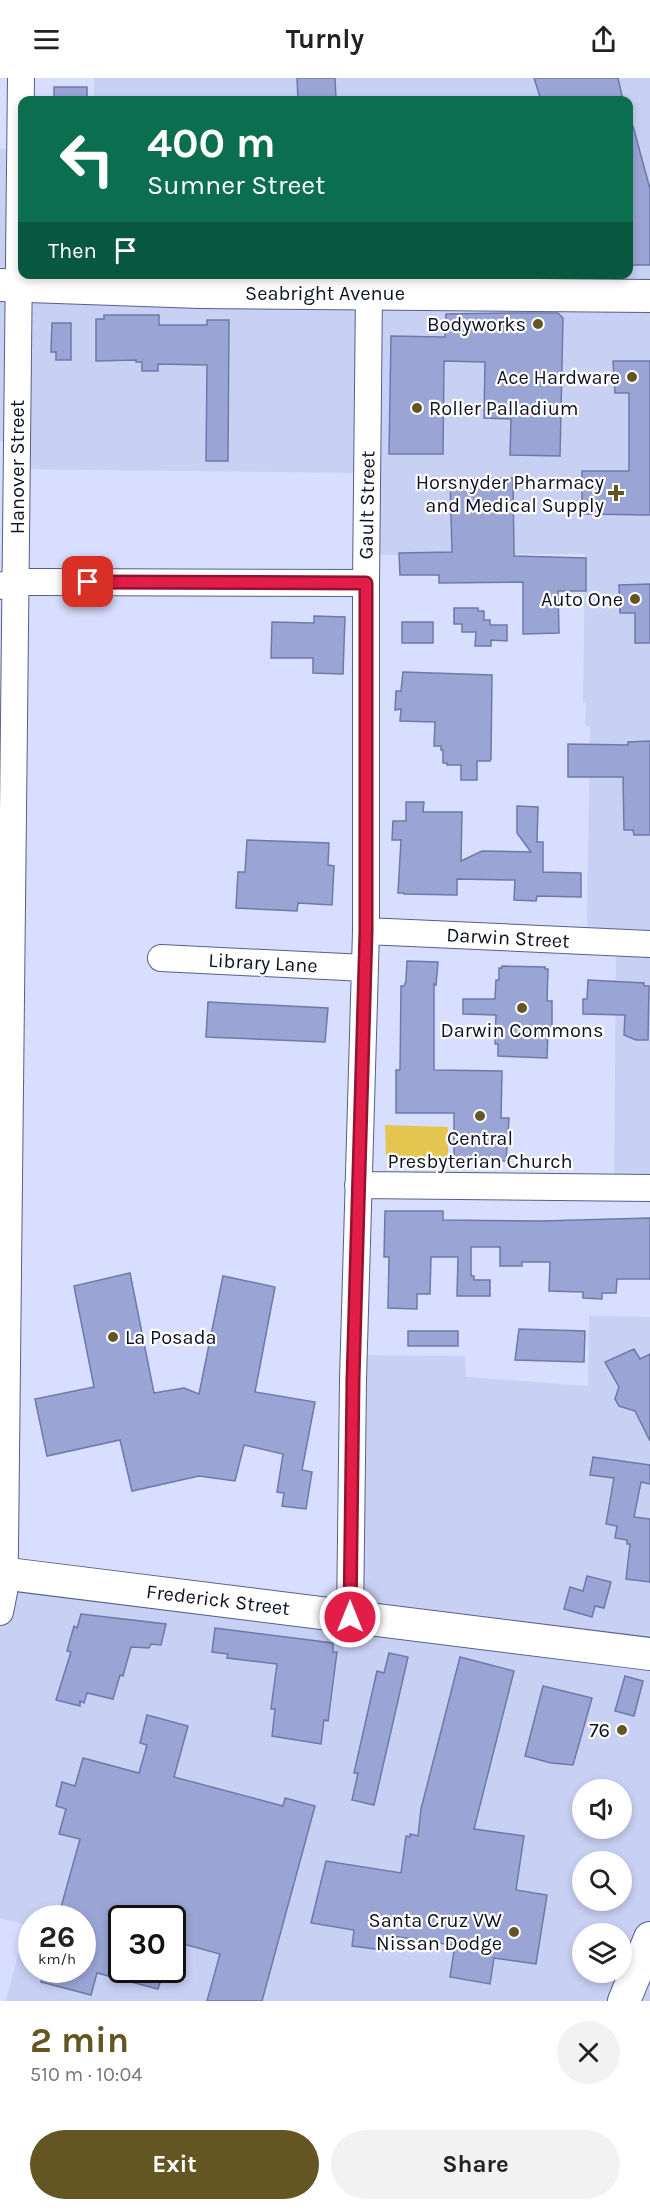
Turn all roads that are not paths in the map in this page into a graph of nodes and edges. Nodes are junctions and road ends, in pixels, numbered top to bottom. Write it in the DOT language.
graph roads {
  1 [pos="21,78"];
  2 [pos="20,96"];
  3 [pos="18,134"];
  4 [pos="10,285"];
  5 [pos="369,292"];
  6 [pos="650,296"];
  7 [pos="366,583"];
  8 [pos="8,584"];
  9 [pos="6,893"];
  10 [pos="366,931"];
  11 [pos="650,944"];
  12 [pos="161,958"];
  13 [pos="364,969"];
  14 [pos="358,1185"];
  15 [pos="650,1188"];
  16 [pos="2,1573"];
  17 [pos="0,1612"];
  18 [pos="350,1617"];
  19 [pos="650,1654"];
  20 [pos="650,1938"];
  21 [pos="624,2001"];
  1 -- 2 [label="street, Hanover Street"];
  3 -- 4 [label="street, Hanover Street"];
  4 -- 5 [label="main road, Seabright Avenue"];
  4 -- 8 [label="street, Hanover Street"];
  5 -- 6 [label="main road, Seabright Avenue"];
  5 -- 7 [label="street, Gault Street"];
  7 -- 8 [label="street"];
  7 -- 10 [label="street, Gault Street"];
  8 -- 9 [label="street, Hanover Street"];
  9 -- 16 [label="street, Hanover Street"];
  10 -- 11 [label="street, Darwin Street"];
  10 -- 13 [label="street, Gault Street"];
  12 -- 13 [label="street, Library Lane"];
  13 -- 14 [label="street, Gault Street"];
  14 -- 15 [label="street"];
  14 -- 18 [label="street, Gault Street"];
  16 -- 17 [label="street, Hanover Street"];
  16 -- 18 [label="main road, Frederick Street"];
  18 -- 19 [label="main road, Frederick Street"];
  20 -- 21 [label="main road"];
}
